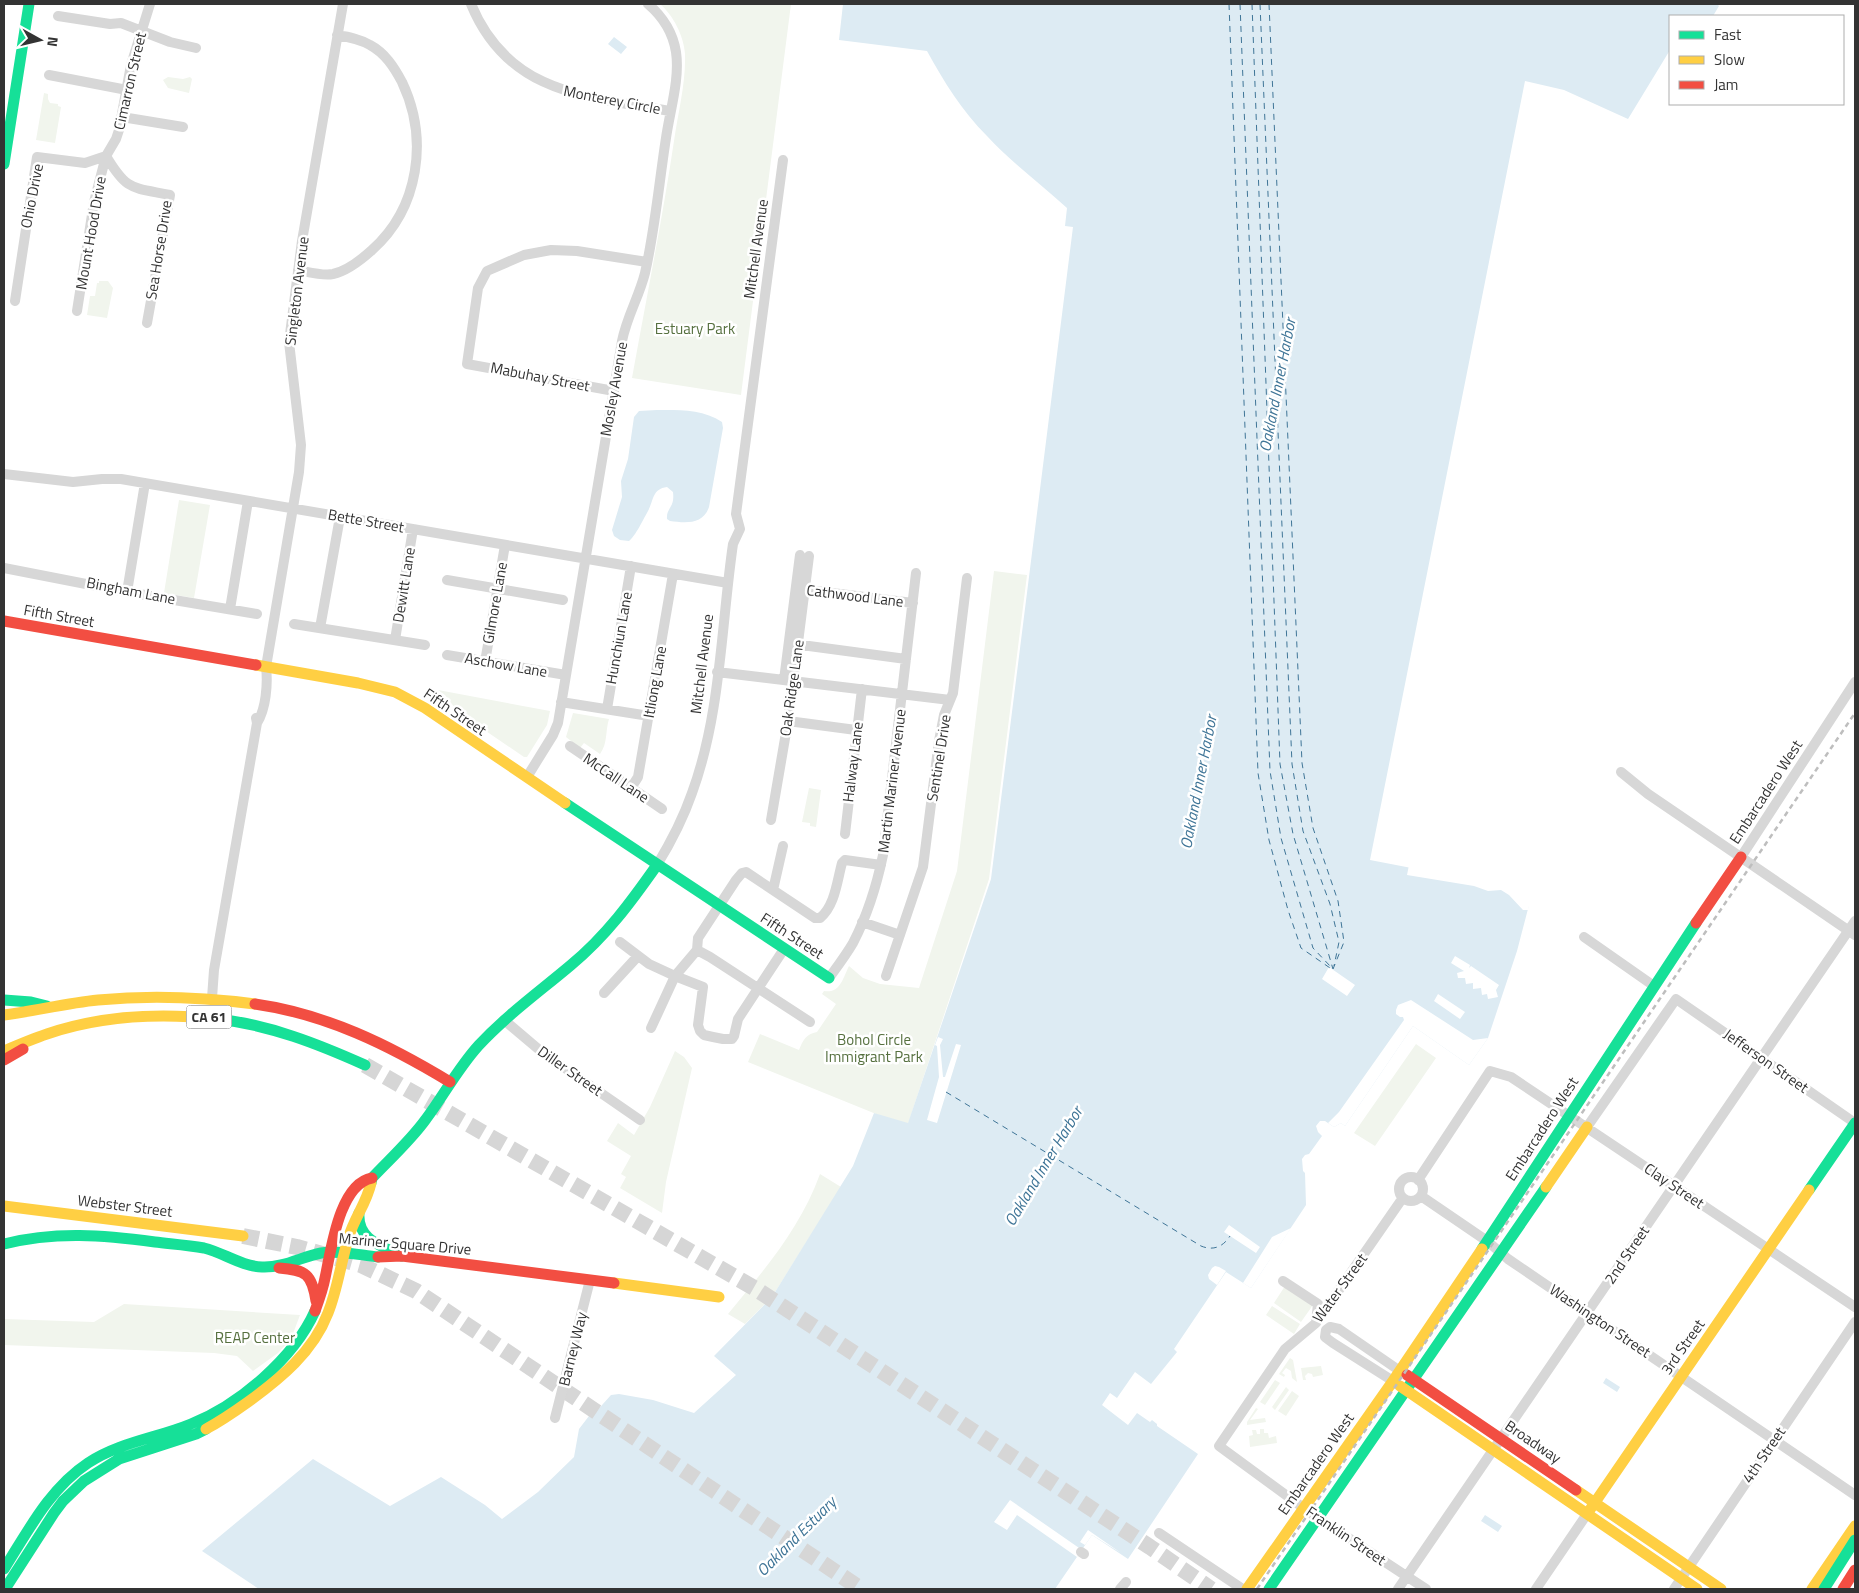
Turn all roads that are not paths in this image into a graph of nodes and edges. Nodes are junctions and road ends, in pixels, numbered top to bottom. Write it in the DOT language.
graph roads {
  1 [pos="29,4"];
  2 [pos="150,4"];
  3 [pos="343,4"];
  4 [pos="471,4"];
  5 [pos="648,4"];
  6 [pos="58,16"];
  7 [pos="141,30"];
  8 [pos="337,35"];
  9 [pos="196,48"];
  10 [pos="50,75"];
  11 [pos="126,90"];
  12 [pos="670,111"];
  13 [pos="122,117"];
  14 [pos="183,127"];
  15 [pos="106,156"];
  16 [pos="783,160"];
  17 [pos="4,164"];
  18 [pos="647,262"];
  19 [pos="298,270"];
  20 [pos="15,301"];
  21 [pos="77,311"];
  22 [pos="147,323"];
  23 [pos="614,391"];
  24 [pos="4,474"];
  25 [pos="145,483"];
  26 [pos="248,501"];
  27 [pos="293,509"];
  28 [pos="340,517"];
  29 [pos="413,529"];
  30 [pos="505,545"];
  31 [pos="805,555"];
  32 [pos="586,558"];
  33 [pos="631,566"];
  34 [pos="4,568"];
  35 [pos="916,573"];
  36 [pos="673,574"];
  37 [pos="967,578"];
  38 [pos="447,580"];
  39 [pos="728,582"];
  40 [pos="497,589"];
  41 [pos="801,589"];
  42 [pos="127,592"];
  43 [pos="563,600"];
  44 [pos="913,603"];
  45 [pos="230,609"];
  46 [pos="257,614"];
  47 [pos="4,622"];
  48 [pos="294,624"];
  49 [pos="320,628"];
  50 [pos="395,640"];
  51 [pos="794,644"];
  52 [pos="425,645"];
  53 [pos="447,655"];
  54 [pos="906,659"];
  55 [pos="485,662"];
  56 [pos="266,667"];
  57 [pos="718,672"];
  58 [pos="566,675"];
  59 [pos="788,681"];
  60 [pos="1855,682"];
  61 [pos="862,689"];
  62 [pos="902,694"];
  63 [pos="950,700"];
  64 [pos="562,702"];
  65 [pos="607,709"];
  66 [pos="649,716"];
  67 [pos="788,721"];
  68 [pos="856,730"];
  69 [pos="570,746"];
  70 [pos="1621,772"];
  71 [pos="527,778"];
  72 [pos="631,788"];
  73 [pos="662,809"];
  74 [pos="771,820"];
  75 [pos="845,834"];
  76 [pos="783,846"];
  77 [pos="1740,858"];
  78 [pos="657,865"];
  79 [pos="881,865"];
  80 [pos="773,890"];
  81 [pos="718,906"];
  82 [pos="1855,921"];
  83 [pos="862,922"];
  84 [pos="1852,933"];
  85 [pos="900,935"];
  86 [pos="1584,937"];
  87 [pos="620,942"];
  88 [pos="784,949"];
  89 [pos="697,950"];
  90 [pos="638,956"];
  91 [pos="675,976"];
  92 [pos="886,976"];
  93 [pos="829,978"];
  94 [pos="1654,986"];
  95 [pos="758,988"];
  96 [pos="604,993"];
  97 [pos="212,998"];
  98 [pos="1676,999"];
  99 [pos="4,1000"];
  100 [pos="52,1008"];
  101 [pos="4,1015"];
  102 [pos="504,1020"];
  103 [pos="810,1022"];
  104 [pos="651,1028"];
  105 [pos="47,1034"];
  106 [pos="4,1050"];
  107 [pos="1761,1057"];
  108 [pos="4,1060"];
  109 [pos="365,1065"];
  110 [pos="450,1082"];
  111 [pos="1569,1115"];
  112 [pos="640,1120"];
  113 [pos="1855,1122"];
  114 [pos="1587,1127"];
  115 [pos="372,1178"];
  116 [pos="1418,1180"];
  117 [pos="1674,1186"];
  118 [pos="1421,1196"];
  119 [pos="1402,1199"];
  120 [pos="4,1206"];
  121 [pos="360,1207"];
  122 [pos="243,1236"];
  123 [pos="1487,1241"];
  124 [pos="4,1244"];
  125 [pos="1769,1250"];
  126 [pos="329,1252"];
  127 [pos="344,1252"];
  128 [pos="1499,1253"];
  129 [pos="402,1256"];
  130 [pos="274,1267"];
  131 [pos="590,1280"];
  132 [pos="1283,1281"];
  133 [pos="719,1298"];
  134 [pos="316,1306"];
  135 [pos="1855,1307"];
  136 [pos="1588,1312"];
  137 [pos="1855,1322"];
  138 [pos="1316,1323"];
  139 [pos="1326,1330"];
  140 [pos="1400,1371"];
  141 [pos="1681,1376"];
  142 [pos="1414,1379"];
  143 [pos="1393,1381"];
  144 [pos="1406,1390"];
  145 [pos="555,1418"];
  146 [pos="1502,1438"];
  147 [pos="1775,1440"];
  148 [pos="1219,1446"];
  149 [pos="1494,1450"];
  150 [pos="1855,1495"];
  151 [pos="1595,1502"];
  152 [pos="1303,1507"];
  153 [pos="1587,1514"];
  154 [pos="1318,1518"];
  155 [pos="1855,1526"];
  156 [pos="1159,1533"];
  157 [pos="1855,1540"];
  158 [pos="1689,1567"];
  159 [pos="4,1569"];
  160 [pos="1855,1570"];
  161 [pos="1219,1573"];
  162 [pos="1407,1576"];
  163 [pos="1681,1578"];
  164 [pos="1213,1583"];
  165 [pos="5,1589"];
  166 [pos="1244,1589"];
  167 [pos="1269,1589"];
  168 [pos="1398,1589"];
  169 [pos="1426,1589"];
  170 [pos="1536,1589"];
  171 [pos="1674,1589"];
  172 [pos="1697,1589"];
  173 [pos="1722,1589"];
  174 [pos="1812,1589"];
  175 [pos="1824,1589"];
  176 [pos="1843,1589"];
  1 -- 17 [label="main road"];
  2 -- 7 [label="street, Cimarron Street"];
  3 -- 8 [label="street, Singleton Avenue"];
  4 -- 12 [label="street, Monterey Circle"];
  5 -- 12 [label="street, Mosley Avenue"];
  6 -- 7 [label="street"];
  7 -- 9 [label="street"];
  7 -- 11 [label="street, Cimarron Street"];
  8 -- 19 [label="street, Singleton Avenue"];
  8 -- 19 [label="street"];
  10 -- 11 [label="street"];
  11 -- 13 [label="street, Cimarron Street"];
  12 -- 18 [label="street, Mosley Avenue"];
  13 -- 14 [label="street"];
  13 -- 15 [label="street, Cimarron Street"];
  15 -- 20 [label="street, Ohio Drive"];
  15 -- 21 [label="street, Mount Hood Drive"];
  15 -- 22 [label="street, Sea Horse Drive"];
  16 -- 39 [label="street, Mitchell Avenue"];
  18 -- 23 [label="street, Mosley Avenue"];
  18 -- 23 [label="street, Mabuhay Street"];
  19 -- 27 [label="street, Singleton Avenue"];
  23 -- 32 [label="street, Mosley Avenue"];
  24 -- 25 [label="street, Bette Street"];
  25 -- 26 [label="street, Bette Street"];
  25 -- 42 [label="street"];
  26 -- 27 [label="street, Bette Street"];
  26 -- 45 [label="street"];
  27 -- 28 [label="street, Bette Street"];
  27 -- 56 [label="street, Singleton Avenue"];
  28 -- 29 [label="street, Bette Street"];
  28 -- 49 [label="street"];
  29 -- 30 [label="street, Bette Street"];
  29 -- 50 [label="street, Dewitt Lane"];
  30 -- 32 [label="street, Bette Street"];
  30 -- 40 [label="street, Gilmore Lane"];
  31 -- 41 [label="street, Oak Ridge Lane"];
  32 -- 33 [label="street, Bette Street"];
  32 -- 58 [label="street, Mosley Avenue"];
  33 -- 36 [label="street, Bette Street"];
  33 -- 65 [label="street, Hunchiun Lane"];
  34 -- 42 [label="street, Bingham Lane"];
  35 -- 44 [label="street, Martin Mariner Avenue"];
  36 -- 39 [label="street, Bette Street"];
  36 -- 66 [label="street, Itliong Lane"];
  37 -- 63 [label="street, Sentinel Drive"];
  38 -- 40 [label="street"];
  39 -- 57 [label="street, Mitchell Avenue"];
  40 -- 43 [label="street"];
  40 -- 55 [label="street, Gilmore Lane"];
  41 -- 44 [label="street, Cathwood Lane"];
  41 -- 51 [label="street, Oak Ridge Lane"];
  42 -- 45 [label="street, Bingham Lane"];
  44 -- 54 [label="street, Martin Mariner Avenue"];
  45 -- 46 [label="street, Bingham Lane"];
  47 -- 56 [label="main road, Fifth Street"];
  48 -- 49 [label="street"];
  49 -- 50 [label="street"];
  50 -- 52 [label="street"];
  51 -- 54 [label="street"];
  51 -- 59 [label="street, Oak Ridge Lane"];
  53 -- 55 [label="street, Aschow Lane"];
  54 -- 62 [label="street, Martin Mariner Avenue"];
  55 -- 58 [label="street, Aschow Lane"];
  56 -- 71 [label="main road, Fifth Street"];
  56 -- 97 [label="street, Singleton Avenue"];
  57 -- 59 [label="street"];
  57 -- 78 [label="street, Mitchell Avenue"];
  58 -- 64 [label="street, Mosley Avenue"];
  59 -- 61 [label="street"];
  59 -- 67 [label="street, Oak Ridge Lane"];
  60 -- 77 [label="street, Embarcadero West"];
  61 -- 62 [label="street"];
  61 -- 68 [label="street, Halway Lane"];
  62 -- 63 [label="street"];
  62 -- 79 [label="street, Martin Mariner Avenue"];
  63 -- 85 [label="street, Sentinel Drive"];
  64 -- 65 [label="street"];
  64 -- 71 [label="street, Mosley Avenue"];
  65 -- 66 [label="street"];
  66 -- 72 [label="street, Itliong Lane"];
  67 -- 68 [label="street"];
  67 -- 74 [label="street, Oak Ridge Lane"];
  68 -- 75 [label="street, Halway Lane"];
  69 -- 72 [label="street, McCall Lane"];
  70 -- 77 [label="street"];
  71 -- 78 [label="main road, Fifth Street"];
  72 -- 73 [label="street, McCall Lane"];
  76 -- 80 [label="street"];
  77 -- 84 [label="street"];
  77 -- 94 [label="main road, Embarcadero West"];
  78 -- 81 [label="main road, Fifth Street"];
  78 -- 102 [label="main road, Mitchell Avenue"];
  79 -- 80 [label="street"];
  79 -- 83 [label="street, Martin Mariner Avenue"];
  80 -- 81 [label="street"];
  81 -- 88 [label="main road, Fifth Street"];
  81 -- 89 [label="street"];
  82 -- 84 [label="street, 2nd Street"];
  83 -- 85 [label="street"];
  83 -- 93 [label="street, Martin Mariner Avenue"];
  84 -- 107 [label="street, 2nd Street"];
  85 -- 92 [label="street, Sentinel Drive"];
  86 -- 94 [label="street"];
  87 -- 90 [label="street"];
  88 -- 93 [label="main road, Fifth Street"];
  88 -- 95 [label="street"];
  89 -- 91 [label="street"];
  89 -- 95 [label="street"];
  90 -- 91 [label="street"];
  90 -- 96 [label="street"];
  91 -- 95 [label="street"];
  91 -- 104 [label="street"];
  94 -- 111 [label="main road, Embarcadero West"];
  95 -- 103 [label="street"];
  97 -- 100 [label="main road"];
  97 -- 110 [label="main road"];
  98 -- 107 [label="street, Jefferson Street"];
  98 -- 114 [label="street, Embarcadero West"];
  99 -- 100 [label="main road"];
  100 -- 101 [label="main road"];
  102 -- 110 [label="main road, Mitchell Avenue"];
  102 -- 112 [label="street, Diller Street"];
  105 -- 106 [label="main road, CA 61"];
  105 -- 108 [label="main road"];
  105 -- 109 [label="main road, CA 61"];
  107 -- 113 [label="street, Jefferson Street"];
  107 -- 117 [label="street, 2nd Street"];
  110 -- 115 [label="main road, Mitchell Avenue"];
  111 -- 114 [label="street, Clay Street"];
  111 -- 116 [label="street, Clay Street"];
  111 -- 123 [label="main road, Embarcadero West"];
  113 -- 125 [label="main road, 3rd Street"];
  114 -- 117 [label="street, Clay Street"];
  114 -- 128 [label="main road, Embarcadero West"];
  115 -- 121 [label="main road"];
  115 -- 126 [label="main road"];
  116 -- 118 [label="street"];
  116 -- 119 [label="street"];
  117 -- 125 [label="street, Clay Street"];
  117 -- 136 [label="street, 2nd Street"];
  118 -- 119 [label="street"];
  118 -- 123 [label="street, Washington Street"];
  119 -- 138 [label="street, Water Street"];
  120 -- 122 [label="main road, Webster Street"];
  121 -- 127 [label="main road"];
  121 -- 129 [label="main road"];
  123 -- 128 [label="street, Washington Street"];
  123 -- 140 [label="main road, Embarcadero West"];
  124 -- 130 [label="main road, Mariner Square Drive"];
  125 -- 135 [label="street, Clay Street"];
  125 -- 141 [label="main road, 3rd Street"];
  126 -- 127 [label="main road, Mariner Square Drive"];
  126 -- 130 [label="main road, Mariner Square Drive"];
  126 -- 134 [label="main road"];
  127 -- 129 [label="main road, Mariner Square Drive"];
  127 -- 165 [label="main road"];
  128 -- 136 [label="street, Washington Street"];
  128 -- 142 [label="main road, Embarcadero West"];
  129 -- 131 [label="main road, Mariner Square Drive"];
  130 -- 134 [label="main road"];
  131 -- 133 [label="main road, Mariner Square Drive"];
  131 -- 145 [label="street, Barney Way"];
  132 -- 138 [label="street"];
  134 -- 159 [label="main road"];
  136 -- 141 [label="street, Washington Street"];
  136 -- 146 [label="street, 2nd Street"];
  137 -- 147 [label="street, 4th Street"];
  138 -- 139 [label="street, Broadway"];
  138 -- 148 [label="street, Water Street"];
  139 -- 140 [label="street, Broadway"];
  139 -- 143 [label="street, Broadway"];
  140 -- 142 [label="main road, Broadway"];
  140 -- 143 [label="main road, Embarcadero West"];
  141 -- 147 [label="street, Washington Street"];
  141 -- 151 [label="main road, 3rd Street"];
  142 -- 144 [label="main road, Embarcadero West"];
  142 -- 146 [label="main road, Broadway"];
  143 -- 144 [label="main road, Broadway"];
  143 -- 152 [label="main road, Embarcadero West"];
  144 -- 149 [label="main road, Broadway"];
  144 -- 154 [label="main road, Embarcadero West"];
  146 -- 149 [label="street, 2nd Street"];
  146 -- 151 [label="main road, Broadway"];
  147 -- 150 [label="street, Washington Street"];
  147 -- 158 [label="street, 4th Street"];
  148 -- 152 [label="street, Franklin Street"];
  149 -- 153 [label="main road, Broadway"];
  149 -- 162 [label="street, 2nd Street"];
  151 -- 153 [label="main road, 3rd Street"];
  151 -- 158 [label="main road, Broadway"];
  152 -- 154 [label="street, Franklin Street"];
  152 -- 166 [label="main road, Embarcadero West"];
  153 -- 163 [label="main road, Broadway"];
  153 -- 170 [label="street, 3rd Street"];
  154 -- 162 [label="street, Franklin Street"];
  154 -- 167 [label="main road, Embarcadero West"];
  155 -- 174 [label="main road"];
  156 -- 161 [label="street"];
  157 -- 175 [label="main road, bridge"];
  158 -- 163 [label="street, 4th Street"];
  158 -- 173 [label="main road, Broadway"];
  160 -- 176 [label="main road, bridge"];
  161 -- 164 [label="street"];
  161 -- 166 [label="street"];
  162 -- 168 [label="street, 2nd Street"];
  162 -- 169 [label="street, Franklin Street"];
  163 -- 171 [label="street, 4th Street"];
  163 -- 172 [label="main road, Broadway"];
}
